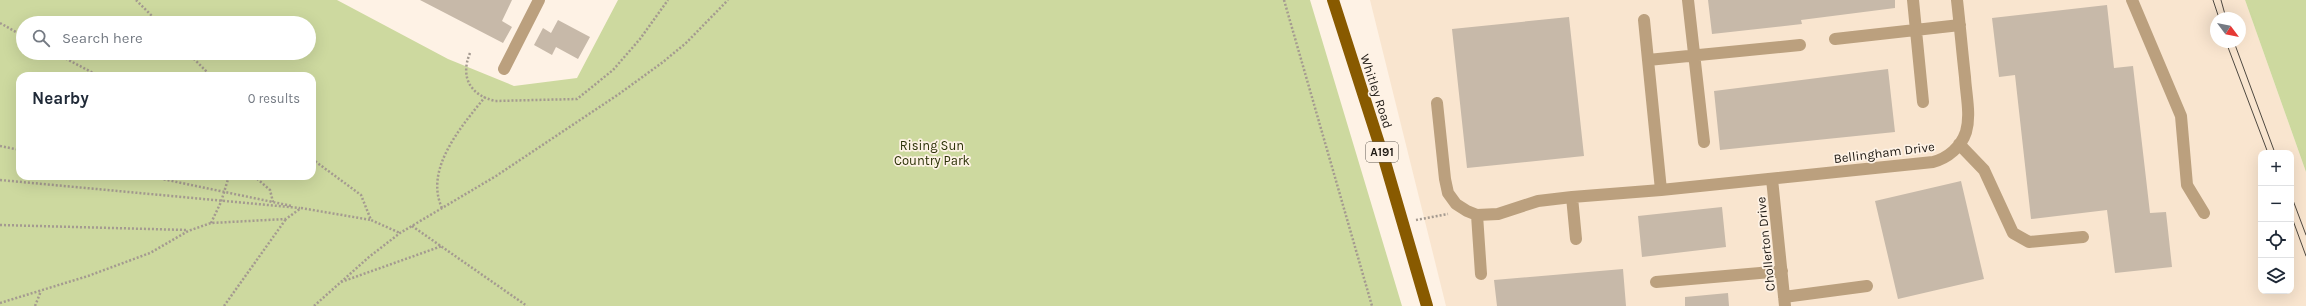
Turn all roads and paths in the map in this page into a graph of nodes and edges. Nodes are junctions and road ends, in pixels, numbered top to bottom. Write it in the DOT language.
graph roads {
  1 [pos="136,0"];
  2 [pos="539,0"];
  3 [pos="668,0"];
  4 [pos="728,0"];
  5 [pos="1284,0"];
  6 [pos="1333,0"];
  7 [pos="1688,0"];
  8 [pos="1913,0"];
  9 [pos="1957,0"];
  10 [pos="2132,0"];
  11 [pos="152,16"];
  12 [pos="1644,20"];
  13 [pos="0,23"];
  14 [pos="1960,25"];
  15 [pos="1916,30"];
  16 [pos="16,32"];
  17 [pos="1835,39"];
  18 [pos="1800,45"];
  19 [pos="470,54"];
  20 [pos="1694,56"];
  21 [pos="68,60"];
  22 [pos="195,60"];
  23 [pos="1648,60"];
  24 [pos="504,68"];
  25 [pos="91,72"];
  26 [pos="207,72"];
  27 [pos="484,97"];
  28 [pos="1923,102"];
  29 [pos="1437,104"];
  30 [pos="1704,142"];
  31 [pos="1959,144"];
  32 [pos="0,146"];
  33 [pos="16,149"];
  34 [pos="316,162"];
  35 [pos="1772,179"];
  36 [pos="0,180"];
  37 [pos="167,180"];
  38 [pos="228,180"];
  39 [pos="259,180"];
  40 [pos="1661,190"];
  41 [pos="224,192"];
  42 [pos="1572,197"];
  43 [pos="221,202"];
  44 [pos="273,202"];
  45 [pos="301,208"];
  46 [pos="442,208"];
  47 [pos="1472,213"];
  48 [pos="2204,213"];
  49 [pos="286,219"];
  50 [pos="371,220"];
  51 [pos="1413,221"];
  52 [pos="211,223"];
  53 [pos="0,225"];
  54 [pos="412,226"];
  55 [pos="188,230"];
  56 [pos="400,233"];
  57 [pos="2083,237"];
  58 [pos="1576,239"];
  59 [pos="443,246"];
  60 [pos="1782,271"];
  61 [pos="1481,274"];
  62 [pos="1656,282"];
  63 [pos="339,283"];
  64 [pos="1868,286"];
  65 [pos="41,291"];
  66 [pos="1785,301"];
  67 [pos="0,303"];
  68 [pos="36,306"];
  69 [pos="224,306"];
  70 [pos="314,306"];
  71 [pos="527,306"];
  72 [pos="1372,306"];
  73 [pos="1427,306"];
  1 -- 11 [label="path"];
  2 -- 24 [label="street"];
  3 -- 27 [label="path"];
  4 -- 46 [label="path"];
  5 -- 72 [label="path"];
  6 -- 73 [label="main road, Whitley Road / A191"];
  7 -- 20 [label="street"];
  8 -- 15 [label="street"];
  9 -- 14 [label="street, Bellingham Drive"];
  10 -- 48 [label="street"];
  12 -- 23 [label="street"];
  13 -- 16 [label="path"];
  14 -- 15 [label="street"];
  14 -- 31 [label="street, Bellingham Drive"];
  15 -- 17 [label="street"];
  15 -- 28 [label="street"];
  18 -- 20 [label="street"];
  19 -- 27 [label="path"];
  20 -- 23 [label="street"];
  20 -- 30 [label="street"];
  21 -- 25 [label="path"];
  22 -- 26 [label="path"];
  23 -- 40 [label="street"];
  27 -- 46 [label="path"];
  29 -- 47 [label="street"];
  31 -- 35 [label="street, Bellingham Drive"];
  31 -- 57 [label="street"];
  32 -- 33 [label="path"];
  34 -- 50 [label="path"];
  35 -- 40 [label="street, Bellingham Drive"];
  35 -- 60 [label="street, Chollerton Drive"];
  36 -- 43 [label="path"];
  37 -- 41 [label="path"];
  38 -- 41 [label="path"];
  39 -- 44 [label="path"];
  40 -- 42 [label="street, Bellingham Drive"];
  41 -- 43 [label="path"];
  41 -- 44 [label="path"];
  42 -- 47 [label="street, Bellingham Drive"];
  42 -- 58 [label="street"];
  43 -- 45 [label="path"];
  43 -- 52 [label="path"];
  44 -- 45 [label="path"];
  45 -- 49 [label="path"];
  45 -- 50 [label="path"];
  46 -- 54 [label="path"];
  47 -- 51 [label="path"];
  47 -- 61 [label="street"];
  49 -- 52 [label="path"];
  49 -- 69 [label="path"];
  50 -- 56 [label="path"];
  52 -- 55 [label="path"];
  53 -- 55 [label="path"];
  54 -- 56 [label="path"];
  54 -- 59 [label="path"];
  55 -- 65 [label="path"];
  56 -- 63 [label="path"];
  59 -- 63 [label="path"];
  59 -- 71 [label="path"];
  60 -- 62 [label="street"];
  60 -- 66 [label="street, Chollerton Drive"];
  63 -- 70 [label="path"];
  64 -- 66 [label="street"];
  65 -- 67 [label="path"];
  65 -- 68 [label="path"];
}
